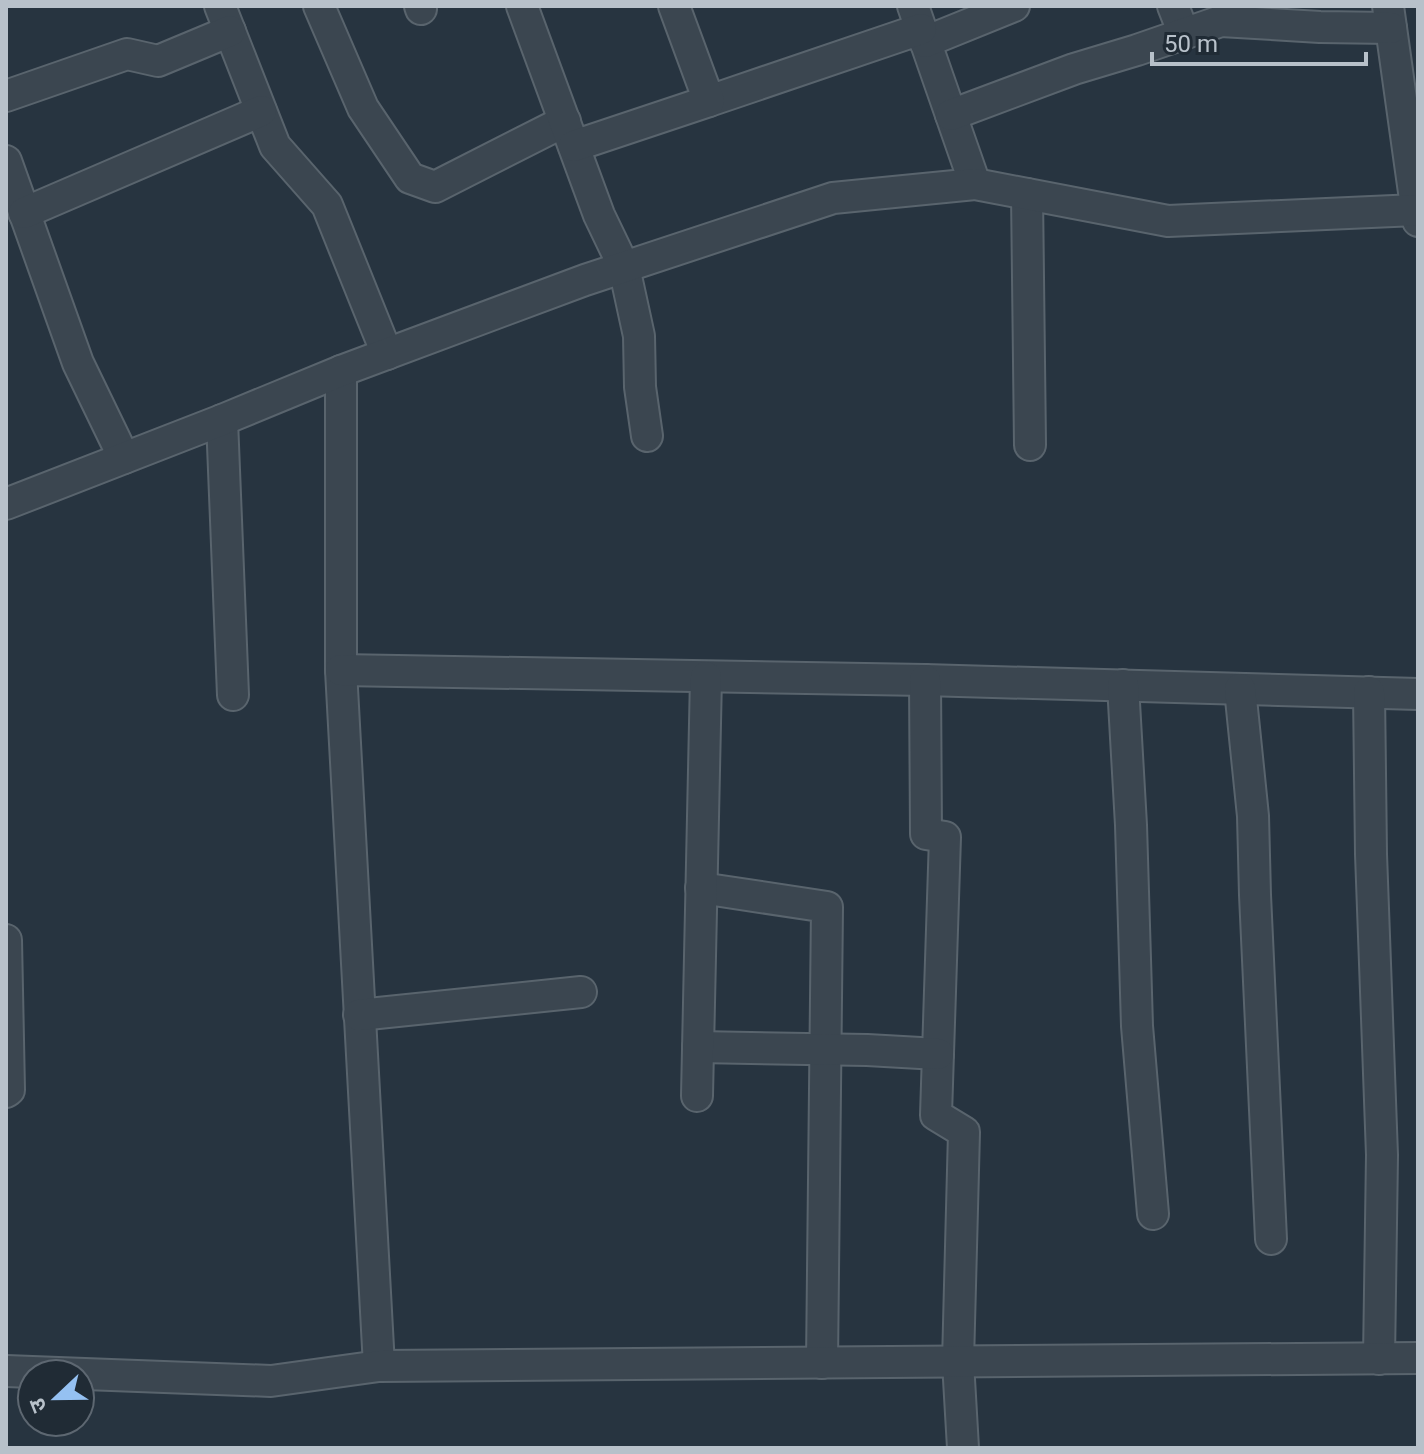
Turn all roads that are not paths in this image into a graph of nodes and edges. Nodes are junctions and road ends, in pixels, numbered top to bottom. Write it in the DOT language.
graph roads {
  1 [pos="319,6"];
  2 [pos="522,6"];
  3 [pos="674,6"];
  4 [pos="1014,6"];
  5 [pos="1173,6"];
  6 [pos="1390,17"];
  7 [pos="225,18"];
  8 [pos="919,26"];
  9 [pos="1184,34"];
  10 [pos="6,96"];
  11 [pos="709,101"];
  12 [pos="261,111"];
  13 [pos="951,115"];
  14 [pos="570,134"];
  15 [pos="6,161"];
  16 [pos="975,184"];
  17 [pos="1027,194"];
  18 [pos="24,213"];
  19 [pos="1417,215"];
  20 [pos="624,267"];
  21 [pos="387,354"];
  22 [pos="341,371"];
  23 [pos="222,420"];
  24 [pos="647,436"];
  25 [pos="1030,445"];
  26 [pos="124,458"];
  27 [pos="6,504"];
  28 [pos="341,670"];
  29 [pos="706,677"];
  30 [pos="925,680"];
  31 [pos="1123,685"];
  32 [pos="1240,689"];
  33 [pos="1369,692"];
  34 [pos="1418,694"];
  35 [pos="233,695"];
  36 [pos="701,888"];
  37 [pos="6,940"];
  38 [pos="581,992"];
  39 [pos="359,1015"];
  40 [pos="698,1047"];
  41 [pos="825,1050"];
  42 [pos="938,1054"];
  43 [pos="6,1092"];
  44 [pos="697,1096"];
  45 [pos="1153,1214"];
  46 [pos="1271,1239"];
  47 [pos="1418,1358"];
  48 [pos="1379,1359"];
  49 [pos="958,1362"];
  50 [pos="822,1363"];
  51 [pos="379,1366"];
  52 [pos="6,1371"];
  53 [pos="963,1448"];
  1 -- 14 [label="street"];
  2 -- 14 [label="street"];
  3 -- 11 [label="street"];
  4 -- 8 [label="street"];
  5 -- 9 [label="street"];
  6 -- 9 [label="street"];
  6 -- 19 [label="street"];
  7 -- 10 [label="street"];
  7 -- 12 [label="street"];
  8 -- 11 [label="street"];
  8 -- 13 [label="street"];
  9 -- 13 [label="street"];
  11 -- 14 [label="street"];
  12 -- 18 [label="street"];
  12 -- 21 [label="street"];
  13 -- 16 [label="street"];
  14 -- 20 [label="street"];
  15 -- 18 [label="street"];
  16 -- 17 [label="street"];
  16 -- 20 [label="street"];
  17 -- 19 [label="street"];
  17 -- 25 [label="street"];
  18 -- 26 [label="street"];
  20 -- 21 [label="street"];
  20 -- 24 [label="street"];
  21 -- 22 [label="street"];
  22 -- 23 [label="street"];
  22 -- 28 [label="street"];
  23 -- 26 [label="street"];
  23 -- 35 [label="street"];
  26 -- 27 [label="street"];
  28 -- 29 [label="street"];
  28 -- 39 [label="street"];
  29 -- 30 [label="street"];
  29 -- 36 [label="street"];
  30 -- 31 [label="street"];
  30 -- 42 [label="street"];
  31 -- 32 [label="street"];
  31 -- 45 [label="street"];
  32 -- 33 [label="street"];
  32 -- 46 [label="street"];
  33 -- 34 [label="street"];
  33 -- 48 [label="street"];
  36 -- 40 [label="street"];
  36 -- 41 [label="street"];
  37 -- 43 [label="street"];
  38 -- 39 [label="street"];
  39 -- 51 [label="street"];
  40 -- 41 [label="street"];
  40 -- 44 [label="street"];
  41 -- 42 [label="street"];
  41 -- 50 [label="street"];
  42 -- 49 [label="street"];
  47 -- 48 [label="street"];
  48 -- 49 [label="street"];
  49 -- 50 [label="street"];
  49 -- 53 [label="street"];
  50 -- 51 [label="street"];
  51 -- 52 [label="street"];
}
